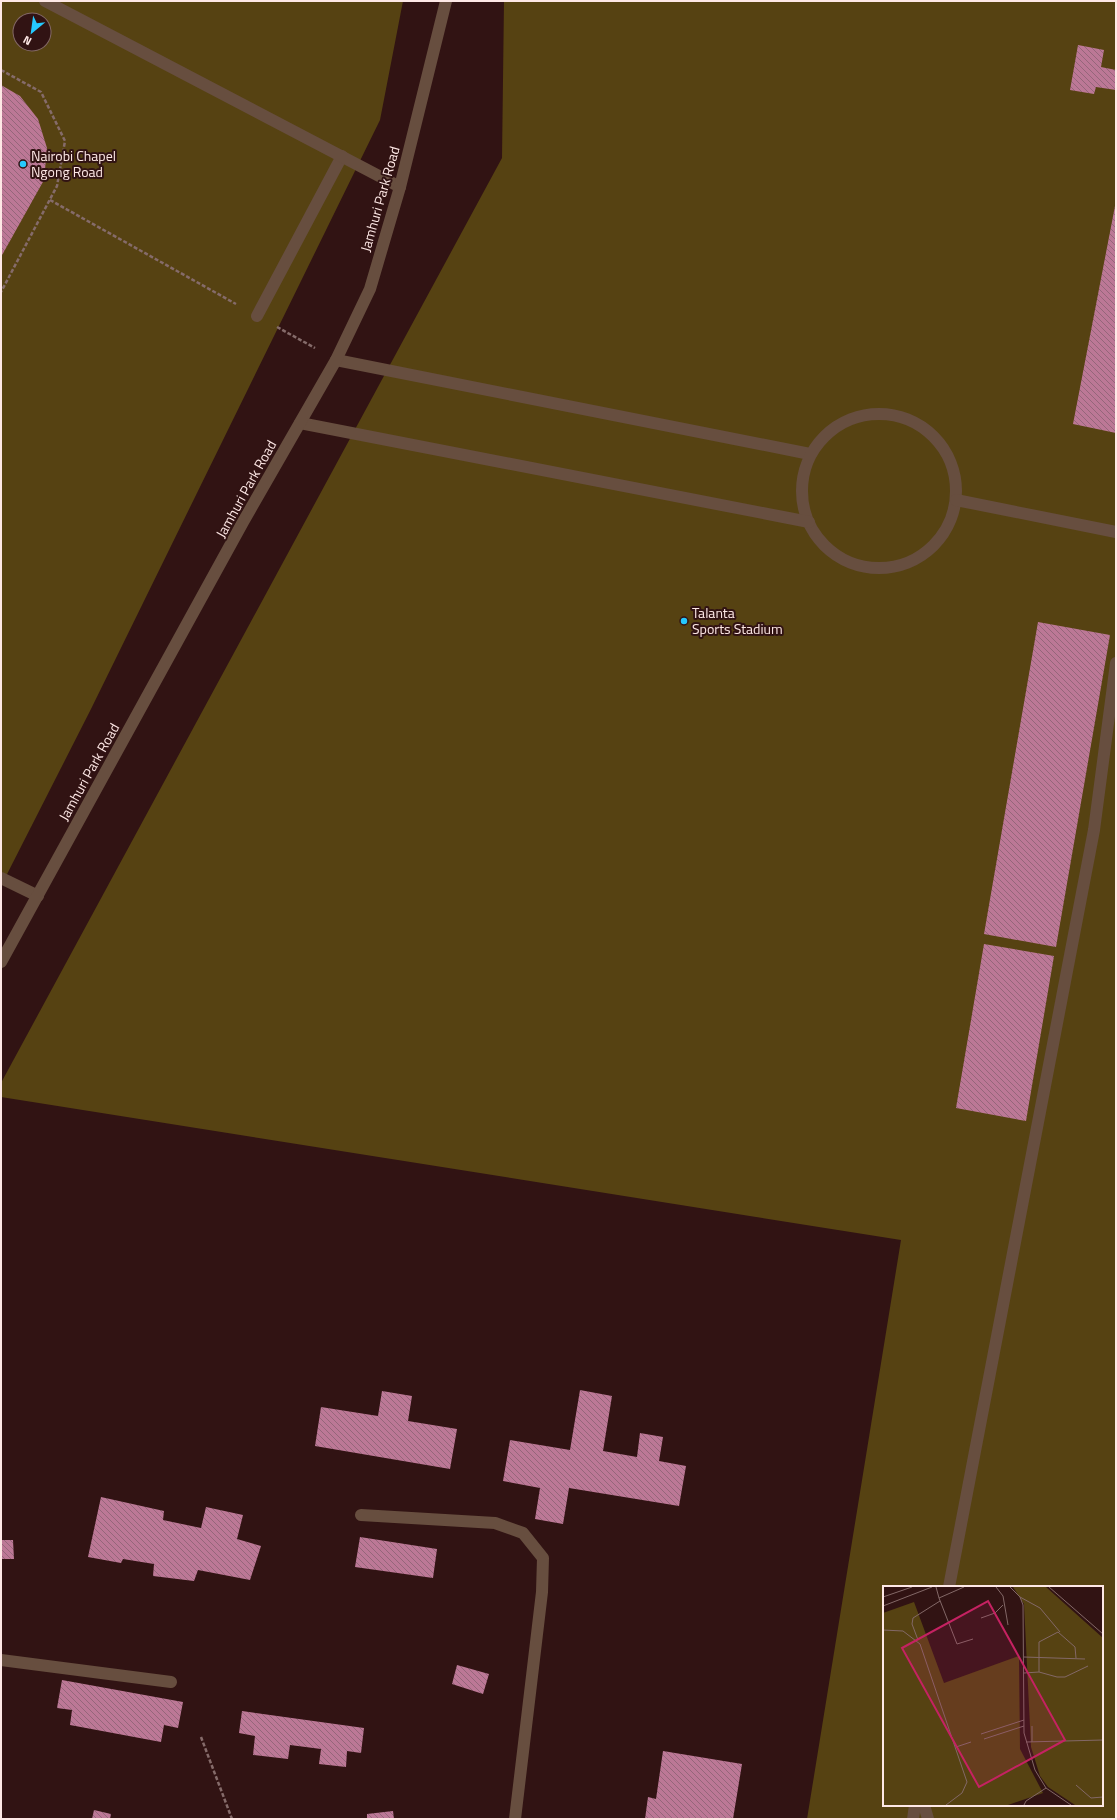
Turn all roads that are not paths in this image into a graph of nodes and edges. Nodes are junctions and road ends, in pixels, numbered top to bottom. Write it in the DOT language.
graph roads {
  1 [pos="45,1"];
  2 [pos="446,1"];
  3 [pos="342,156"];
  4 [pos="400,186"];
  5 [pos="257,316"];
  6 [pos="336,360"];
  7 [pos="300,423"];
  8 [pos="810,454"];
  9 [pos="956,500"];
  10 [pos="809,522"];
  11 [pos="1116,532"];
  12 [pos="1116,663"];
  13 [pos="1,878"];
  14 [pos="38,896"];
  15 [pos="1,962"];
  16 [pos="361,1515"];
  17 [pos="949,1586"];
  18 [pos="1,1660"];
  19 [pos="171,1682"];
  20 [pos="915,1806"];
  21 [pos="924,1806"];
  22 [pos="515,1819"];
  23 [pos="913,1819"];
  24 [pos="928,1819"];
  1 -- 3 [label="street"];
  2 -- 4 [label="street, Jamhuri Park Road"];
  3 -- 4 [label="street"];
  3 -- 5 [label="street"];
  4 -- 6 [label="street, Jamhuri Park Road"];
  6 -- 7 [label="street, Jamhuri Park Road"];
  6 -- 8 [label="street"];
  7 -- 10 [label="street"];
  7 -- 14 [label="street, Jamhuri Park Road"];
  8 -- 9 [label="street"];
  8 -- 10 [label="street"];
  9 -- 10 [label="street"];
  9 -- 11 [label="street"];
  12 -- 17 [label="street"];
  13 -- 14 [label="street"];
  14 -- 15 [label="street, Jamhuri Park Road"];
  16 -- 22 [label="street"];
  18 -- 19 [label="street"];
  20 -- 23 [label="street"];
  21 -- 24 [label="street"];
}
